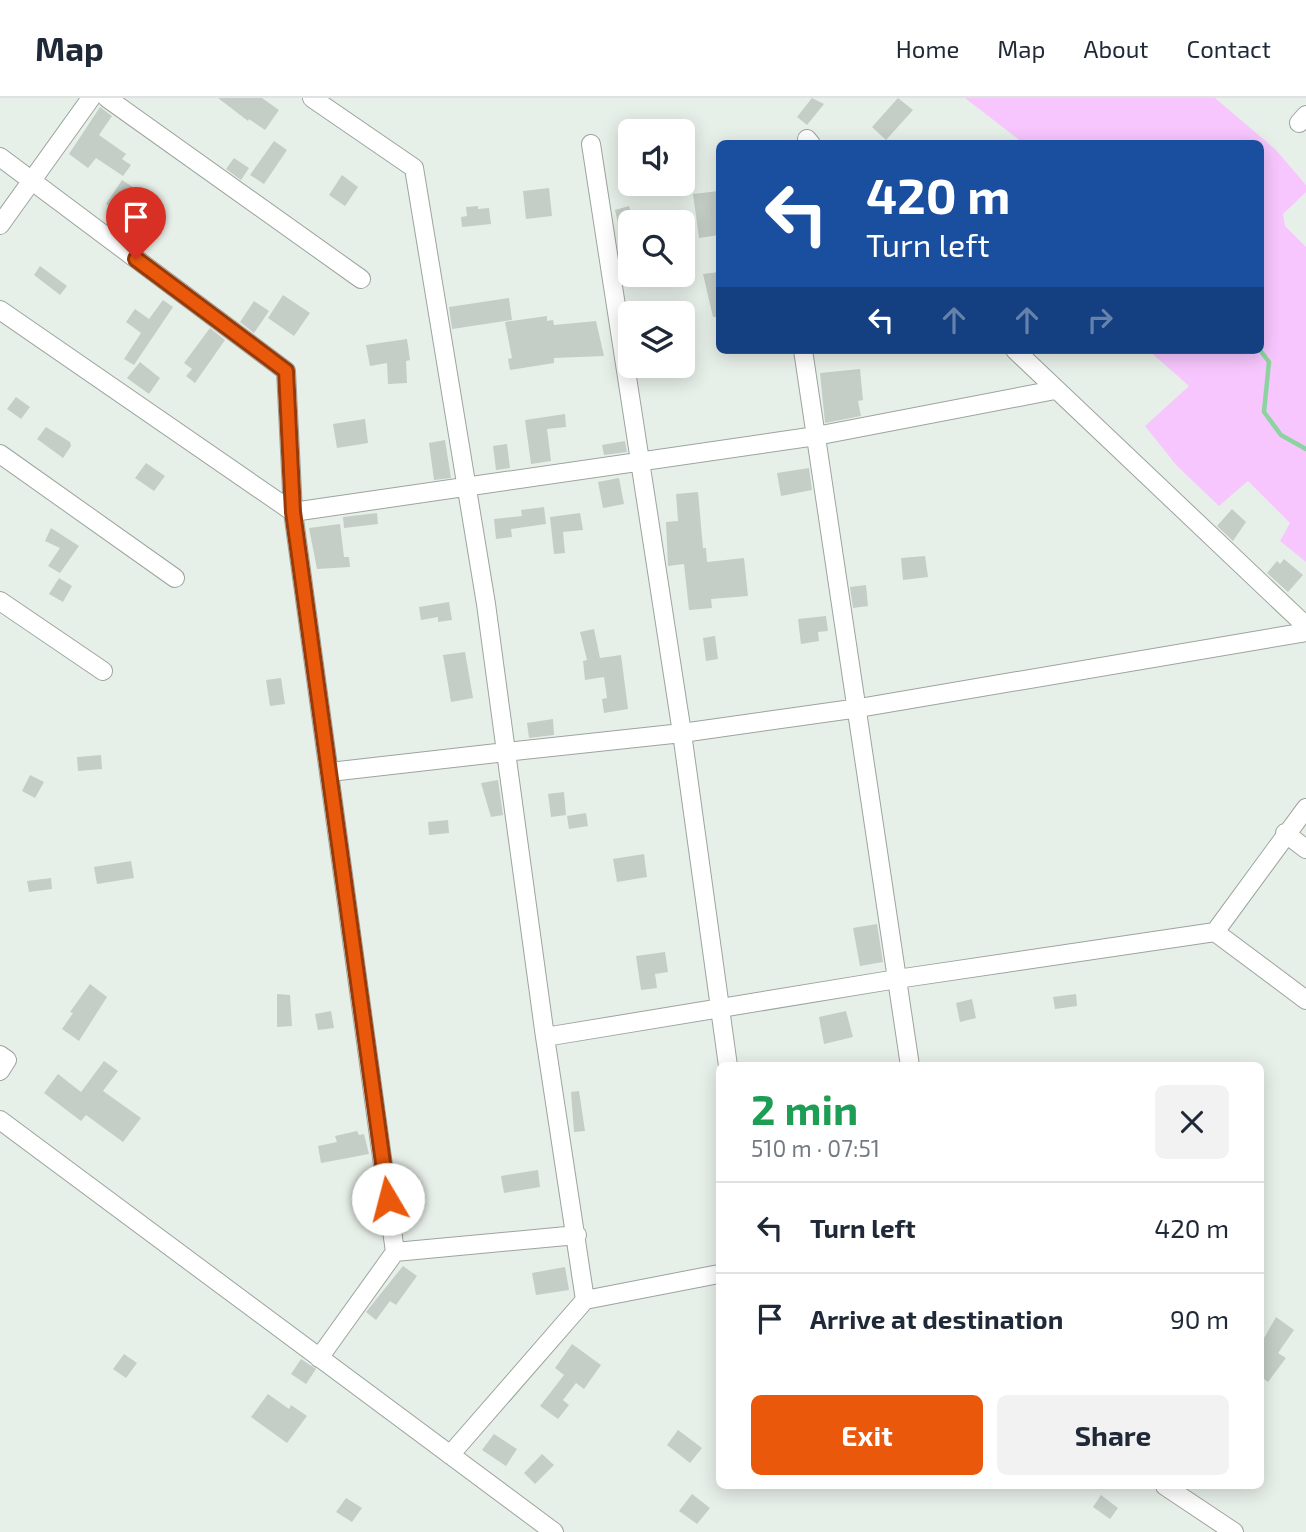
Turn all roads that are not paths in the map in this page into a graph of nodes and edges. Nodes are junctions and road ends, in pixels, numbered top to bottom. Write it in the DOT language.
graph roads {
  1 [pos="91,98"];
  2 [pos="107,98"];
  3 [pos="313,98"];
  4 [pos="591,144"];
  5 [pos="0,157"];
  6 [pos="31,179"];
  7 [pos="0,225"];
  8 [pos="361,279"];
  9 [pos="0,310"];
  10 [pos="804,354"];
  11 [pos="1019,354"];
  12 [pos="1055,390"];
  13 [pos="816,436"];
  14 [pos="0,454"];
  15 [pos="639,463"];
  16 [pos="466,485"];
  17 [pos="293,512"];
  18 [pos="175,578"];
  19 [pos="0,601"];
  20 [pos="1306,626"];
  21 [pos="1306,632"];
  22 [pos="103,671"];
  23 [pos="859,708"];
  24 [pos="682,733"];
  25 [pos="506,752"];
  26 [pos="330,772"];
  27 [pos="1306,808"];
  28 [pos="1285,833"];
  29 [pos="1306,849"];
  30 [pos="1215,932"];
  31 [pos="897,979"];
  32 [pos="1306,1000"];
  33 [pos="718,1008"];
  34 [pos="545,1037"];
  35 [pos="0,1055"];
  36 [pos="726,1062"];
  37 [pos="909,1062"];
  38 [pos="0,1071"];
  39 [pos="0,1120"];
  40 [pos="576,1235"];
  41 [pos="395,1252"];
  42 [pos="716,1275"];
  43 [pos="585,1300"];
  44 [pos="319,1357"];
  45 [pos="450,1455"];
  46 [pos="1170,1489"];
  47 [pos="554,1532"];
  48 [pos="1234,1532"];
  1 -- 6 [label="street"];
  2 -- 8 [label="street"];
  3 -- 16 [label="street"];
  4 -- 15 [label="street"];
  5 -- 6 [label="street"];
  6 -- 7 [label="street"];
  6 -- 17 [label="street"];
  9 -- 17 [label="street"];
  10 -- 13 [label="street"];
  11 -- 12 [label="street"];
  12 -- 13 [label="street"];
  12 -- 20 [label="street"];
  13 -- 15 [label="street"];
  13 -- 23 [label="street"];
  14 -- 18 [label="street"];
  15 -- 16 [label="street"];
  15 -- 24 [label="street"];
  16 -- 17 [label="street"];
  16 -- 25 [label="street"];
  17 -- 26 [label="street"];
  19 -- 22 [label="street"];
  21 -- 23 [label="street"];
  23 -- 24 [label="street"];
  23 -- 31 [label="street"];
  24 -- 25 [label="street"];
  24 -- 33 [label="street"];
  25 -- 26 [label="street"];
  25 -- 34 [label="street"];
  26 -- 41 [label="street"];
  27 -- 28 [label="street"];
  28 -- 29 [label="street"];
  28 -- 30 [label="street"];
  30 -- 31 [label="street"];
  30 -- 32 [label="street"];
  31 -- 33 [label="street"];
  31 -- 37 [label="street"];
  33 -- 34 [label="street"];
  33 -- 36 [label="street"];
  34 -- 40 [label="street"];
  35 -- 38 [label="street"];
  39 -- 44 [label="street"];
  40 -- 41 [label="street"];
  40 -- 43 [label="street"];
  41 -- 44 [label="street"];
  42 -- 43 [label="street"];
  43 -- 45 [label="street"];
  44 -- 45 [label="street"];
  45 -- 47 [label="street"];
  46 -- 48 [label="street"];
}
